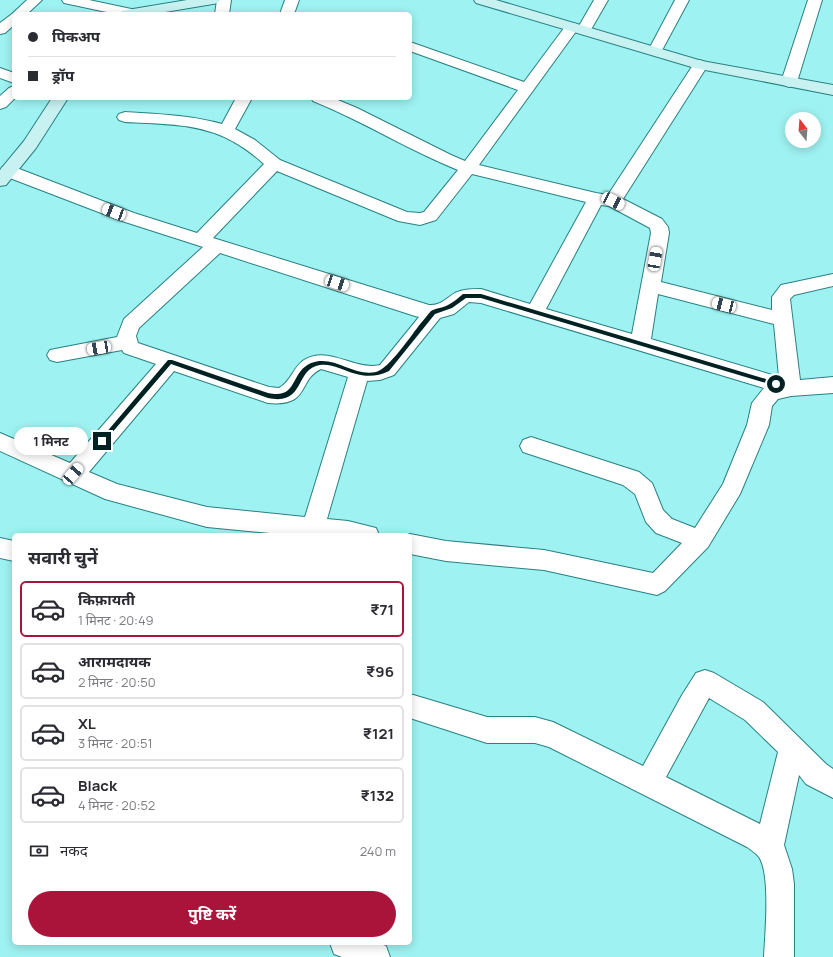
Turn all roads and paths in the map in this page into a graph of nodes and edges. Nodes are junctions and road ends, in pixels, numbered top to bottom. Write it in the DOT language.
graph roads {
  1 [pos="36,0"];
  2 [pos="69,0"];
  3 [pos="213,0"];
  4 [pos="224,0"];
  5 [pos="292,0"];
  6 [pos="601,0"];
  7 [pos="682,0"];
  8 [pos="815,0"];
  9 [pos="489,1"];
  10 [pos="176,3"];
  11 [pos="21,12"];
  12 [pos="124,12"];
  13 [pos="134,12"];
  14 [pos="222,12"];
  15 [pos="288,12"];
  16 [pos="12,20"];
  17 [pos="578,29"];
  18 [pos="0,30"];
  19 [pos="412,47"];
  20 [pos="655,51"];
  21 [pos="700,64"];
  22 [pos="0,73"];
  23 [pos="12,77"];
  24 [pos="789,82"];
  25 [pos="527,88"];
  26 [pos="833,90"];
  27 [pos="12,93"];
  28 [pos="59,100"];
  29 [pos="243,100"];
  30 [pos="325,100"];
  31 [pos="0,104"];
  32 [pos="125,117"];
  33 [pos="226,131"];
  34 [pos="274,164"];
  35 [pos="468,168"];
  36 [pos="4,176"];
  37 [pos="605,200"];
  38 [pos="209,242"];
  39 [pos="833,280"];
  40 [pos="651,286"];
  41 [pos="535,312"];
  42 [pos="433,313"];
  43 [pos="782,320"];
  44 [pos="127,342"];
  45 [pos="640,344"];
  46 [pos="57,355"];
  47 [pos="170,362"];
  48 [pos="359,373"];
  49 [pos="833,385"];
  50 [pos="791,388"];
  51 [pos="0,442"];
  52 [pos="531,446"];
  53 [pos="73,474"];
  54 [pos="313,527"];
  55 [pos="358,533"];
  56 [pos="700,540"];
  57 [pos="412,545"];
  58 [pos="0,548"];
  59 [pos="12,551"];
  60 [pos="412,707"];
  61 [pos="792,748"];
  62 [pos="649,782"];
  63 [pos="833,784"];
  64 [pos="769,847"];
  65 [pos="349,945"];
  66 [pos="375,957"];
  67 [pos="779,957"];
  1 -- 11 [label="street"];
  2 -- 12 [label="street"];
  3 -- 10 [label="street"];
  4 -- 14 [label="street"];
  5 -- 15 [label="street"];
  6 -- 17 [label="street"];
  7 -- 20 [label="street"];
  8 -- 24 [label="street"];
  9 -- 17 [label="street"];
  10 -- 13 [label="street"];
  16 -- 18 [label="street"];
  17 -- 20 [label="street"];
  17 -- 25 [label="street"];
  19 -- 25 [label="street"];
  20 -- 21 [label="street"];
  21 -- 24 [label="street"];
  21 -- 37 [label="street"];
  22 -- 23 [label="street"];
  24 -- 26 [label="street"];
  25 -- 35 [label="street"];
  27 -- 31 [label="street"];
  28 -- 36 [label="street"];
  29 -- 33 [label="street"];
  30 -- 35 [label="street"];
  32 -- 33 [label="street"];
  33 -- 34 [label="street"];
  34 -- 35 [label="street"];
  34 -- 38 [label="street"];
  35 -- 37 [label="street"];
  36 -- 38 [label="street"];
  37 -- 40 [label="street"];
  37 -- 41 [label="street"];
  38 -- 42 [label="street"];
  38 -- 44 [label="street"];
  39 -- 43 [label="street"];
  40 -- 43 [label="street"];
  40 -- 45 [label="street"];
  41 -- 42 [label="street"];
  41 -- 45 [label="street"];
  42 -- 48 [label="street"];
  43 -- 50 [label="street"];
  44 -- 46 [label="street"];
  44 -- 47 [label="street"];
  45 -- 50 [label="street"];
  47 -- 48 [label="street"];
  47 -- 53 [label="street"];
  48 -- 54 [label="street"];
  49 -- 50 [label="street"];
  50 -- 56 [label="street"];
  51 -- 53 [label="street"];
  52 -- 56 [label="street"];
  53 -- 54 [label="street"];
  54 -- 55 [label="street"];
  56 -- 57 [label="street"];
  58 -- 59 [label="street"];
  60 -- 62 [label="street"];
  61 -- 62 [label="street"];
  61 -- 63 [label="street"];
  61 -- 64 [label="street"];
  62 -- 64 [label="street"];
  64 -- 67 [label="street"];
  65 -- 66 [label="street"];
}
